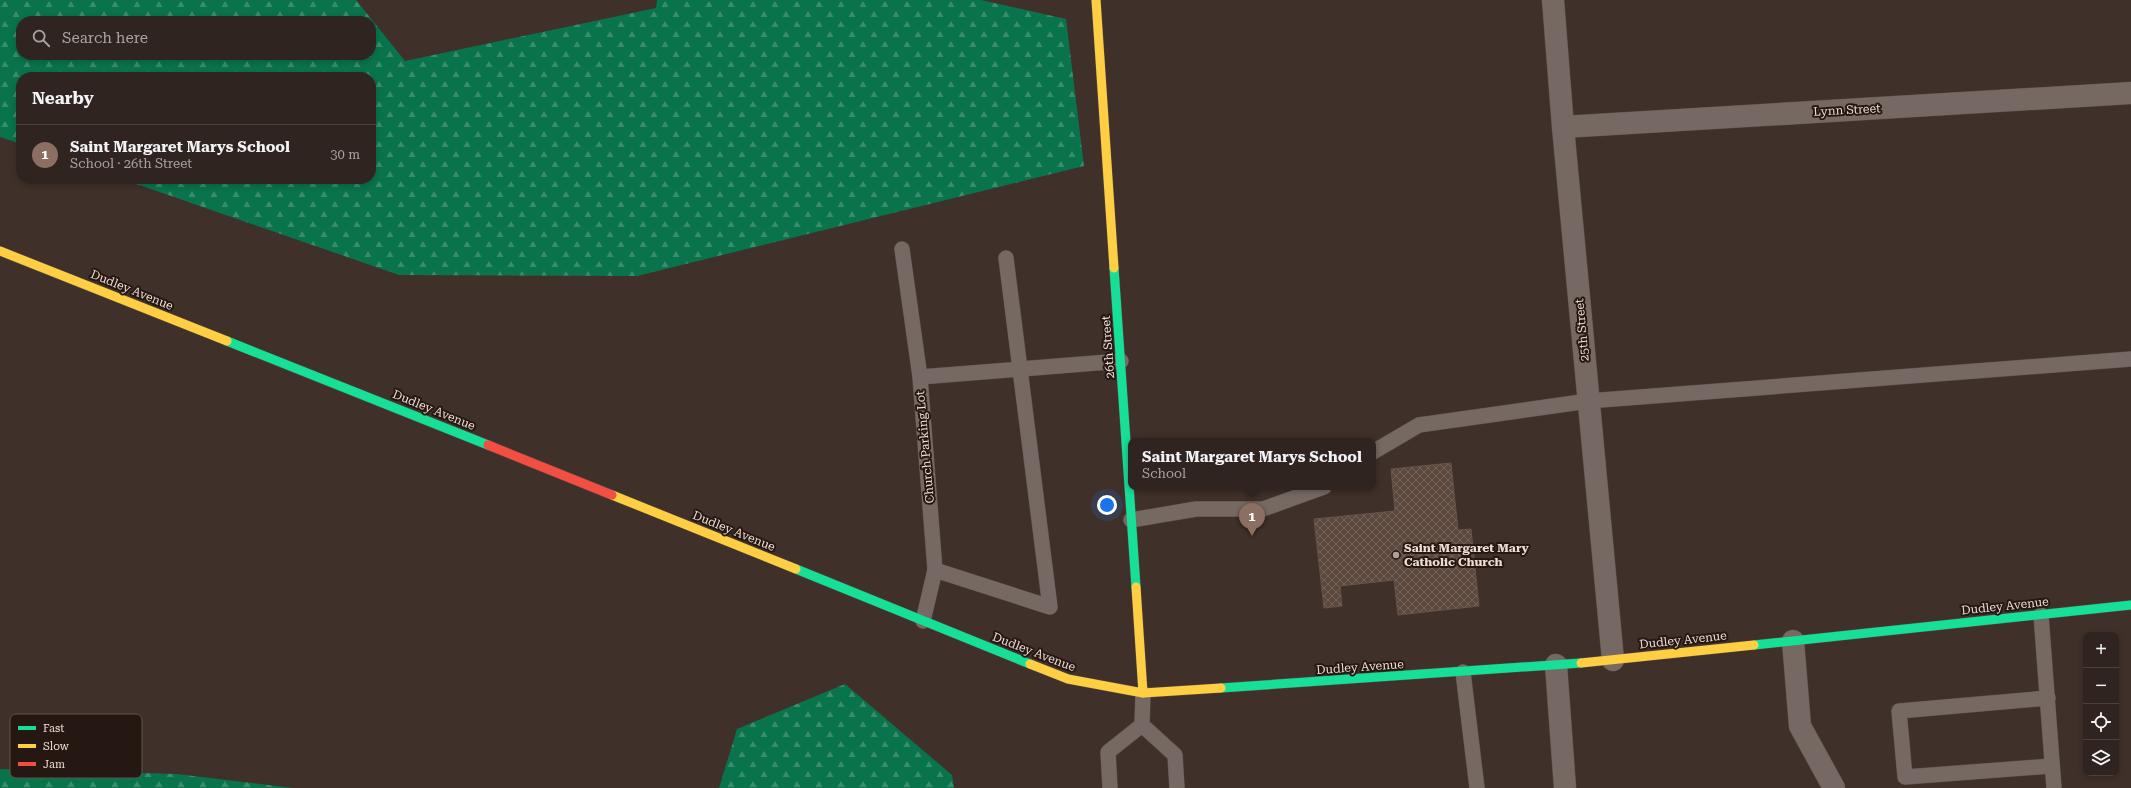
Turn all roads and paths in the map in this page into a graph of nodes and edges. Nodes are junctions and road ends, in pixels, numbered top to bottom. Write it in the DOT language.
graph roads {
  1 [pos="1096,0"];
  2 [pos="1553,0"];
  3 [pos="2131,92"];
  4 [pos="1562,127"];
  5 [pos="902,249"];
  6 [pos="0,251"];
  7 [pos="1006,258"];
  8 [pos="2131,359"];
  9 [pos="1120,361"];
  10 [pos="1020,370"];
  11 [pos="920,377"];
  12 [pos="1588,401"];
  13 [pos="1376,450"];
  14 [pos="1128,477"];
  15 [pos="1129,490"];
  16 [pos="1316,490"];
  17 [pos="1131,520"];
  18 [pos="935,570"];
  19 [pos="2131,605"];
  20 [pos="2040,615"];
  21 [pos="924,621"];
  22 [pos="1793,641"];
  23 [pos="1613,660"];
  24 [pos="1556,665"];
  25 [pos="1463,672"];
  26 [pos="1143,693"];
  27 [pos="2048,698"];
  28 [pos="1142,725"];
  29 [pos="2052,766"];
  30 [pos="1110,788"];
  31 [pos="1177,788"];
  32 [pos="1477,788"];
  33 [pos="1565,788"];
  34 [pos="1834,788"];
  35 [pos="2054,788"];
  1 -- 9 [label="street, 26th Street"];
  2 -- 4 [label="street, 25th Street"];
  3 -- 4 [label="street, Lynn Street"];
  4 -- 12 [label="street, 25th Street"];
  5 -- 11 [label="lane"];
  6 -- 21 [label="street, Dudley Avenue"];
  7 -- 10 [label="lane"];
  8 -- 12 [label="lane"];
  9 -- 10 [label="lane, Church Parking Lot"];
  9 -- 14 [label="street, 26th Street"];
  10 -- 11 [label="lane, Church Parking Lot"];
  10 -- 18 [label="lane"];
  11 -- 18 [label="lane, Church Parking Lot"];
  12 -- 13 [label="lane"];
  12 -- 23 [label="street, 25th Street"];
  15 -- 17 [label="street, 26th Street"];
  16 -- 17 [label="lane"];
  17 -- 26 [label="street, 26th Street"];
  18 -- 21 [label="lane, Church Parking Lot"];
  19 -- 20 [label="street, Dudley Avenue"];
  20 -- 22 [label="street, Dudley Avenue"];
  20 -- 27 [label="lane"];
  21 -- 26 [label="street, Dudley Avenue"];
  22 -- 23 [label="street, Dudley Avenue"];
  22 -- 34 [label="street"];
  23 -- 24 [label="street, Dudley Avenue"];
  24 -- 25 [label="street, Dudley Avenue"];
  24 -- 33 [label="street"];
  25 -- 26 [label="street, Dudley Avenue"];
  25 -- 32 [label="lane"];
  26 -- 28 [label="lane"];
  27 -- 29 [label="lane"];
  27 -- 29 [label="lane"];
  28 -- 30 [label="lane"];
  28 -- 31 [label="lane"];
  29 -- 35 [label="lane"];
}
